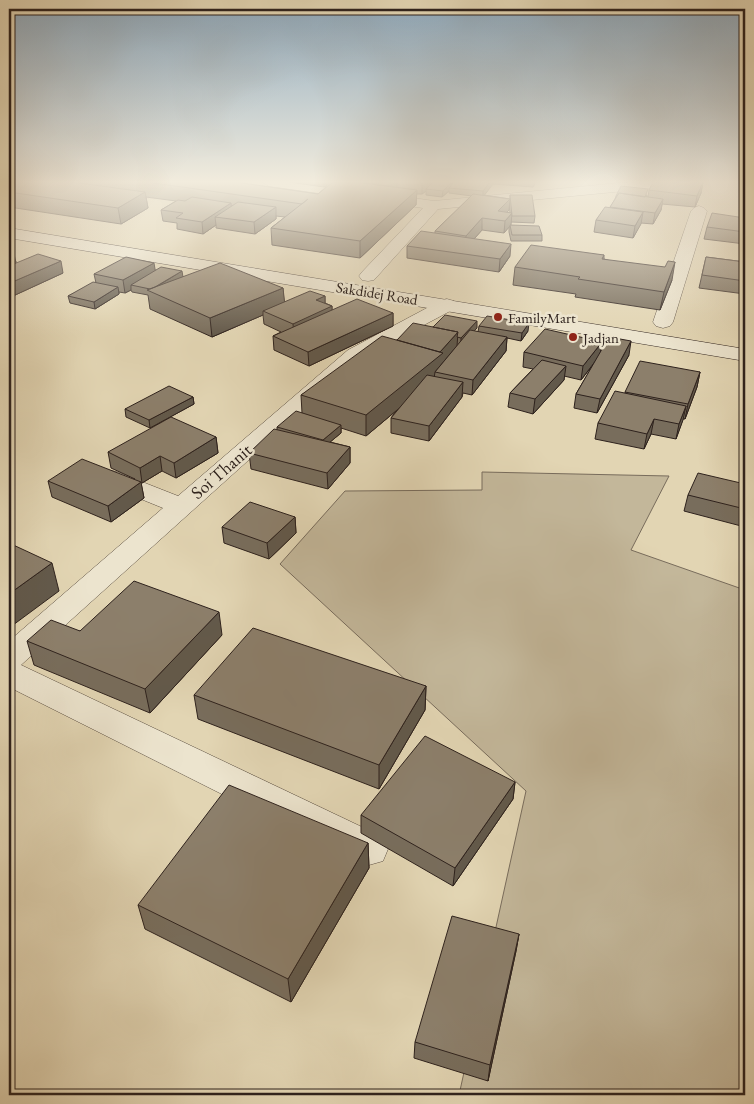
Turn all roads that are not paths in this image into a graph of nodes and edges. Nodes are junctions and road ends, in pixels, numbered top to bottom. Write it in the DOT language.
graph roads {
  1 [pos="13,234"];
  2 [pos="105,234"];
  3 [pos="407,234"];
  4 [pos="692,234"];
  5 [pos="368,276"];
  6 [pos="457,298"];
  7 [pos="643,319"];
  8 [pos="663,322"];
  9 [pos="681,326"];
  10 [pos="745,355"];
  11 [pos="94,471"];
  12 [pos="180,506"];
  13 [pos="9,658"];
  14 [pos="9,673"];
  15 [pos="369,849"];
  1 -- 6 [label="street, Sakdidej Road"];
  2 -- 5 [label="street, Sakdidej Road"];
  3 -- 5 [label="street"];
  4 -- 8 [label="street"];
  5 -- 6 [label="street, Sakdidej Road"];
  6 -- 10 [label="street, Sakdidej Road"];
  6 -- 12 [label="street, Soi Thanit"];
  7 -- 8 [label="street"];
  8 -- 9 [label="street"];
  11 -- 12 [label="street"];
  12 -- 13 [label="street, Soi Thanit"];
  14 -- 15 [label="street"];
}
